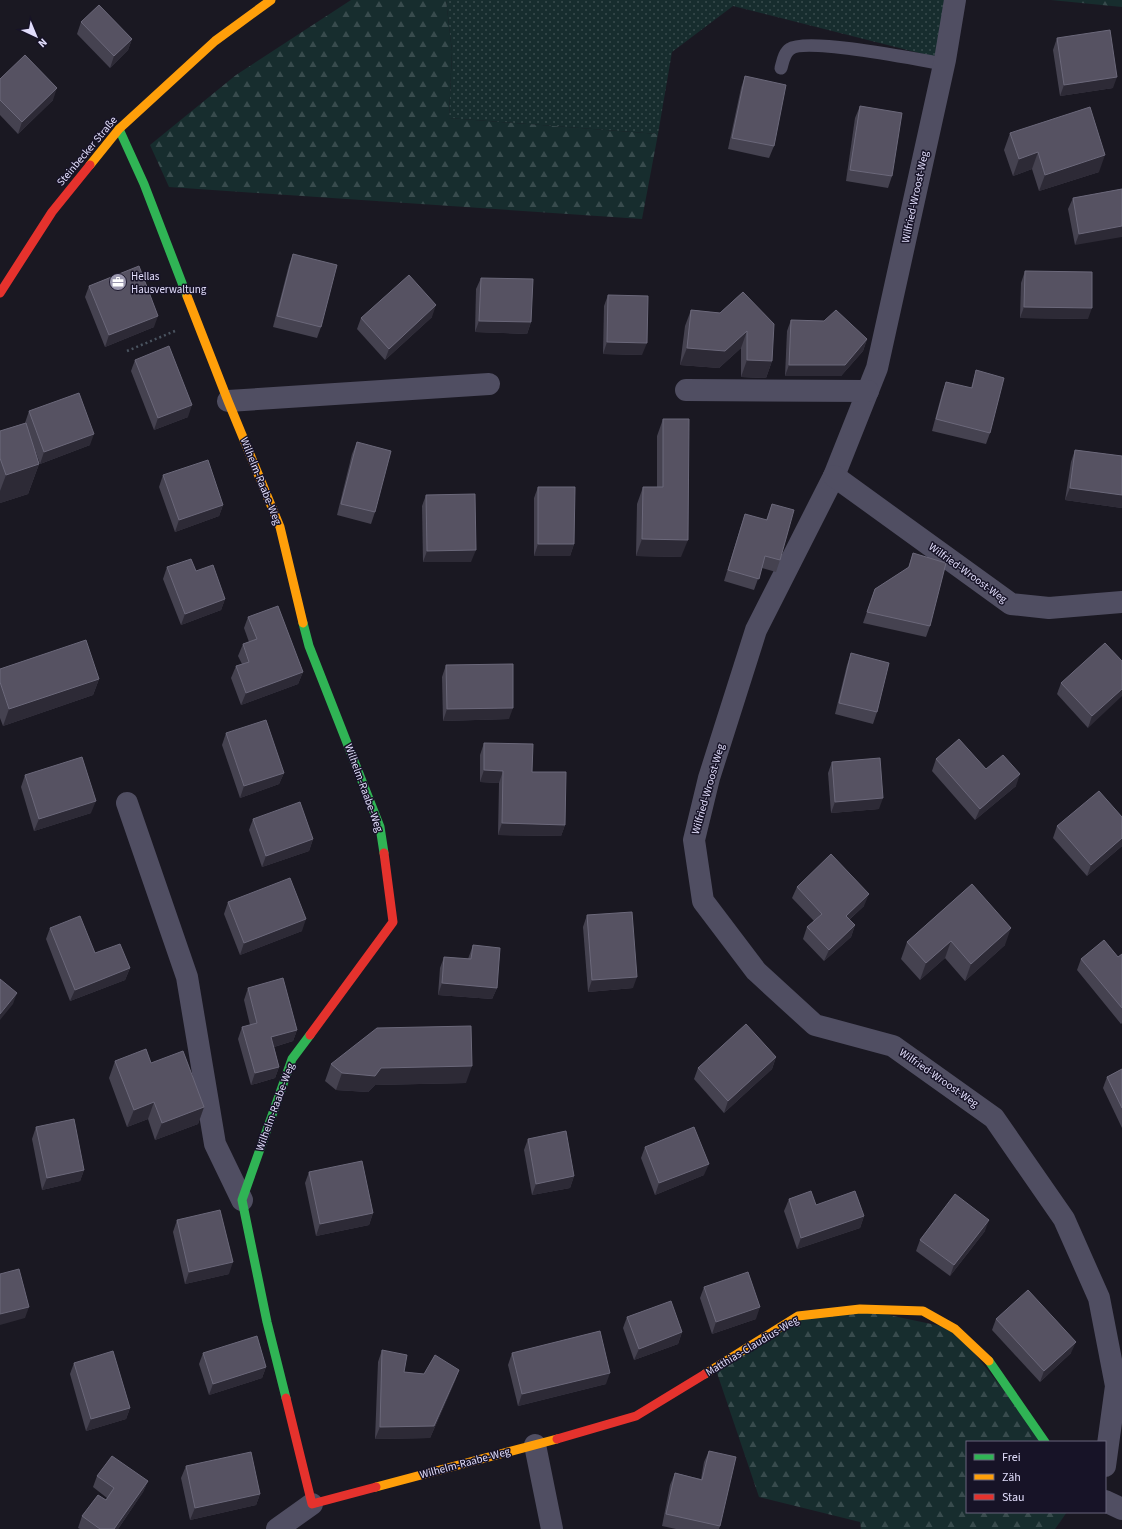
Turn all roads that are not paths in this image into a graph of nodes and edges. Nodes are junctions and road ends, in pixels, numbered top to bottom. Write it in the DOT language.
graph roads {
  1 [pos="271,0"];
  2 [pos="955,0"];
  3 [pos="944,64"];
  4 [pos="781,68"];
  5 [pos="119,129"];
  6 [pos="0,293"];
  7 [pos="489,384"];
  8 [pos="686,390"];
  9 [pos="868,391"];
  10 [pos="228,401"];
  11 [pos="834,476"];
  12 [pos="1122,602"];
  13 [pos="127,803"];
  14 [pos="242,1200"];
  15 [pos="1044,1441"];
  16 [pos="535,1445"];
  17 [pos="1106,1459"];
  18 [pos="1106,1502"];
  19 [pos="312,1504"];
  20 [pos="1122,1510"];
  21 [pos="277,1529"];
  22 [pos="552,1529"];
  1 -- 5 [label="street, Steinbecker Straße"];
  2 -- 3 [label="street, Wilfried-Wroost-Weg"];
  3 -- 4 [label="lane"];
  3 -- 9 [label="street, Wilfried-Wroost-Weg"];
  5 -- 6 [label="street, Steinbecker Straße"];
  5 -- 10 [label="street, Wilhelm-Raabe-Weg"];
  7 -- 10 [label="street"];
  8 -- 9 [label="street"];
  9 -- 11 [label="street, Wilfried-Wroost-Weg"];
  10 -- 14 [label="street, Wilhelm-Raabe-Weg"];
  11 -- 12 [label="street, Wilfried-Wroost-Weg"];
  11 -- 17 [label="street, Wilfried-Wroost-Weg"];
  13 -- 14 [label="street"];
  14 -- 19 [label="street"];
  15 -- 16 [label="street, Matthias-Claudius-Weg"];
  16 -- 19 [label="street, Wilhelm-Raabe-Weg"];
  16 -- 22 [label="street"];
  18 -- 20 [label="street"];
  19 -- 21 [label="street, Wilhelm-Raabe-Weg"];
}
